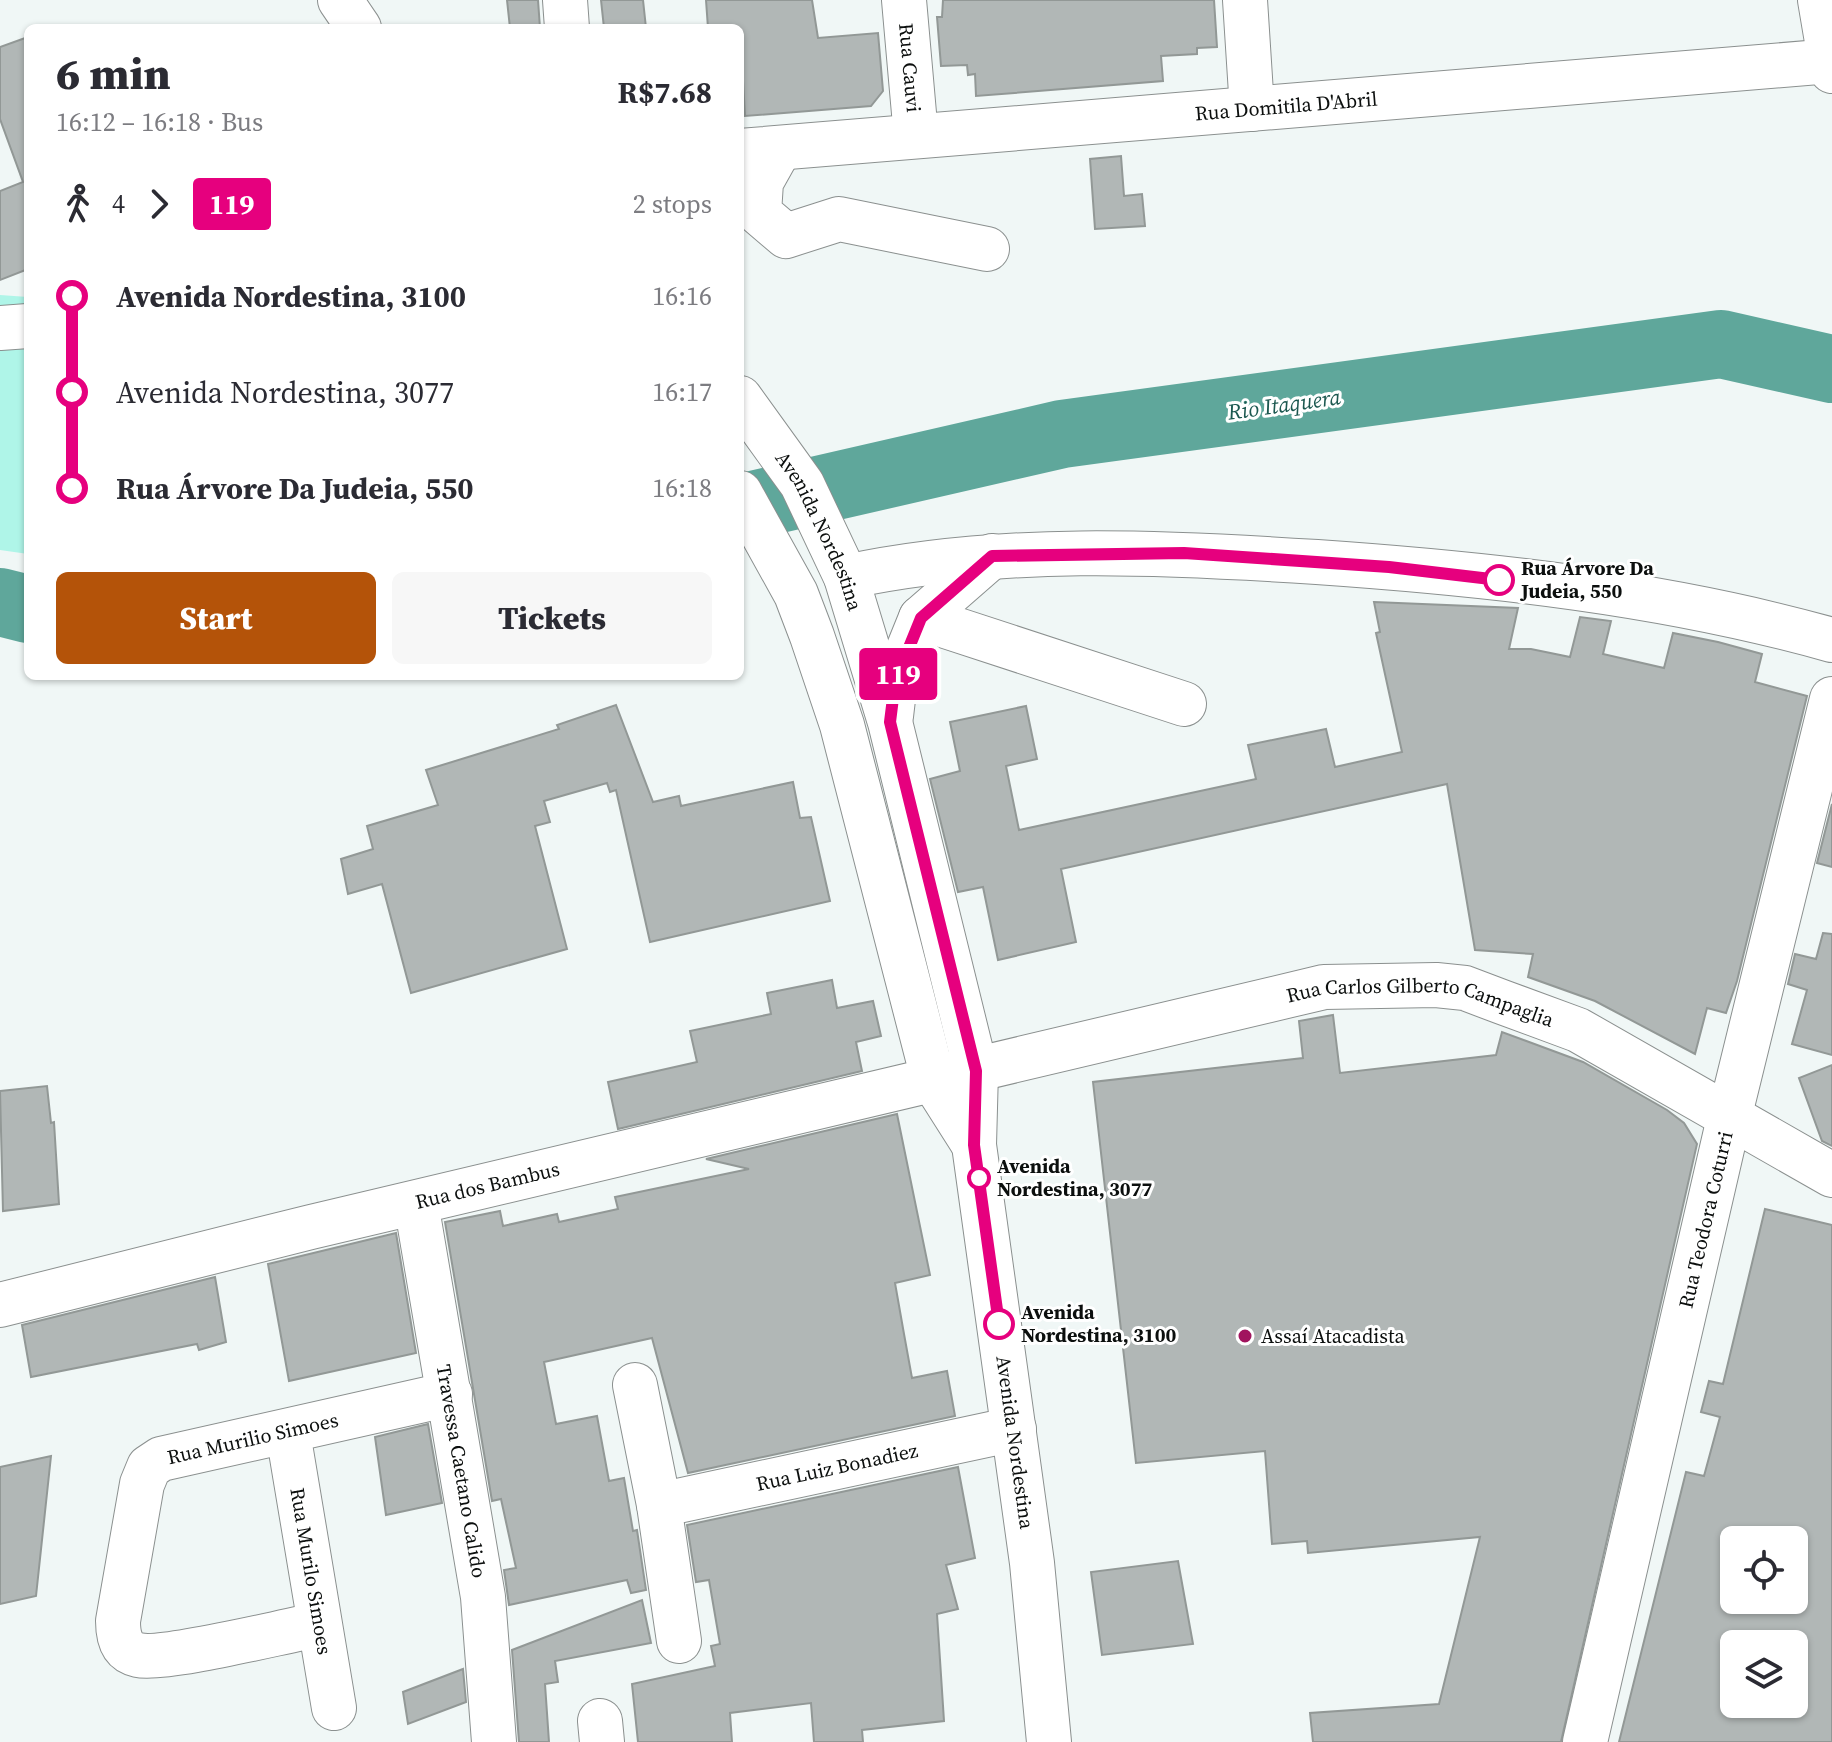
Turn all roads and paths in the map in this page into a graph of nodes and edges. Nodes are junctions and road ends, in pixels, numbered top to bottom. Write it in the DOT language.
graph roads {
  1 [pos="340,0"];
  2 [pos="565,0"];
  3 [pos="904,0"];
  4 [pos="1245,0"];
  5 [pos="1820,0"];
  6 [pos="356,24"];
  7 [pos="567,24"];
  8 [pos="1831,64"];
  9 [pos="1252,109"];
  10 [pos="916,136"];
  11 [pos="760,150"];
  12 [pos="987,249"];
  13 [pos="24,326"];
  14 [pos="0,328"];
  15 [pos="744,403"];
  16 [pos="744,500"];
  17 [pos="992,556"];
  18 [pos="779,562"];
  19 [pos="846,577"];
  20 [pos="921,618"];
  21 [pos="1832,640"];
  22 [pos="1832,699"];
  23 [pos="1184,704"];
  24 [pos="890,722"];
  25 [pos="976,1071"];
  26 [pos="934,1082"];
  27 [pos="1730,1114"];
  28 [pos="974,1145"];
  29 [pos="1832,1175"];
  30 [pos="416,1203"];
  31 [pos="0,1305"];
  32 [pos="635,1385"];
  33 [pos="450,1394"];
  34 [pos="1014,1429"];
  35 [pos="288,1433"];
  36 [pos="659,1505"];
  37 [pos="318,1625"];
  38 [pos="679,1641"];
  39 [pos="334,1708"];
  40 [pos="494,1742"];
  41 [pos="1049,1742"];
  42 [pos="1585,1742"];
  1 -- 6 [label="street"];
  2 -- 7 [label="street"];
  3 -- 10 [label="street, Rua Cauvi"];
  4 -- 9 [label="street"];
  5 -- 8 [label="street"];
  8 -- 9 [label="street, Rua Domitila D'Abril"];
  9 -- 10 [label="street, Rua Domitila D'Abril"];
  10 -- 11 [label="street, Rua Domitila D'Abril"];
  11 -- 12 [label="street"];
  13 -- 14 [label="street"];
  15 -- 19 [label="street, Avenida Nordestina"];
  16 -- 18 [label="street, Avenida Nordestina"];
  17 -- 19 [label="street"];
  17 -- 20 [label="street"];
  17 -- 21 [label="street"];
  18 -- 19 [label="street"];
  18 -- 26 [label="street, Avenida Nordestina"];
  19 -- 24 [label="street, Avenida Nordestina"];
  20 -- 23 [label="street"];
  20 -- 24 [label="street"];
  22 -- 27 [label="street, Rua Teodora Coturri"];
  24 -- 25 [label="street, Avenida Nordestina"];
  25 -- 26 [label="street, Rua dos Bambus"];
  25 -- 27 [label="street, Rua Carlos Gilberto Campaglia"];
  25 -- 28 [label="street, Avenida Nordestina"];
  26 -- 28 [label="street, Avenida Nordestina"];
  26 -- 30 [label="street, Rua dos Bambus"];
  27 -- 29 [label="street, Rua Carlos Gilberto Campaglia"];
  27 -- 42 [label="street, Rua Teodora Coturri"];
  28 -- 34 [label="street, Avenida Nordestina"];
  30 -- 31 [label="street, Rua dos Bambus"];
  30 -- 33 [label="street, Travessa Caetano Calido"];
  32 -- 36 [label="street"];
  33 -- 35 [label="street, Rua Murilio Simoes"];
  33 -- 40 [label="street, Travessa Caetano Calido"];
  34 -- 36 [label="street, Rua Luiz Bonadiez"];
  34 -- 41 [label="street, Avenida Nordestina"];
  35 -- 37 [label="street, Rua Murilo Simoes"];
  35 -- 37 [label="street, Rua Murilio Simoes"];
  36 -- 38 [label="street"];
  37 -- 39 [label="street, Rua Murilo Simoes"];
}
